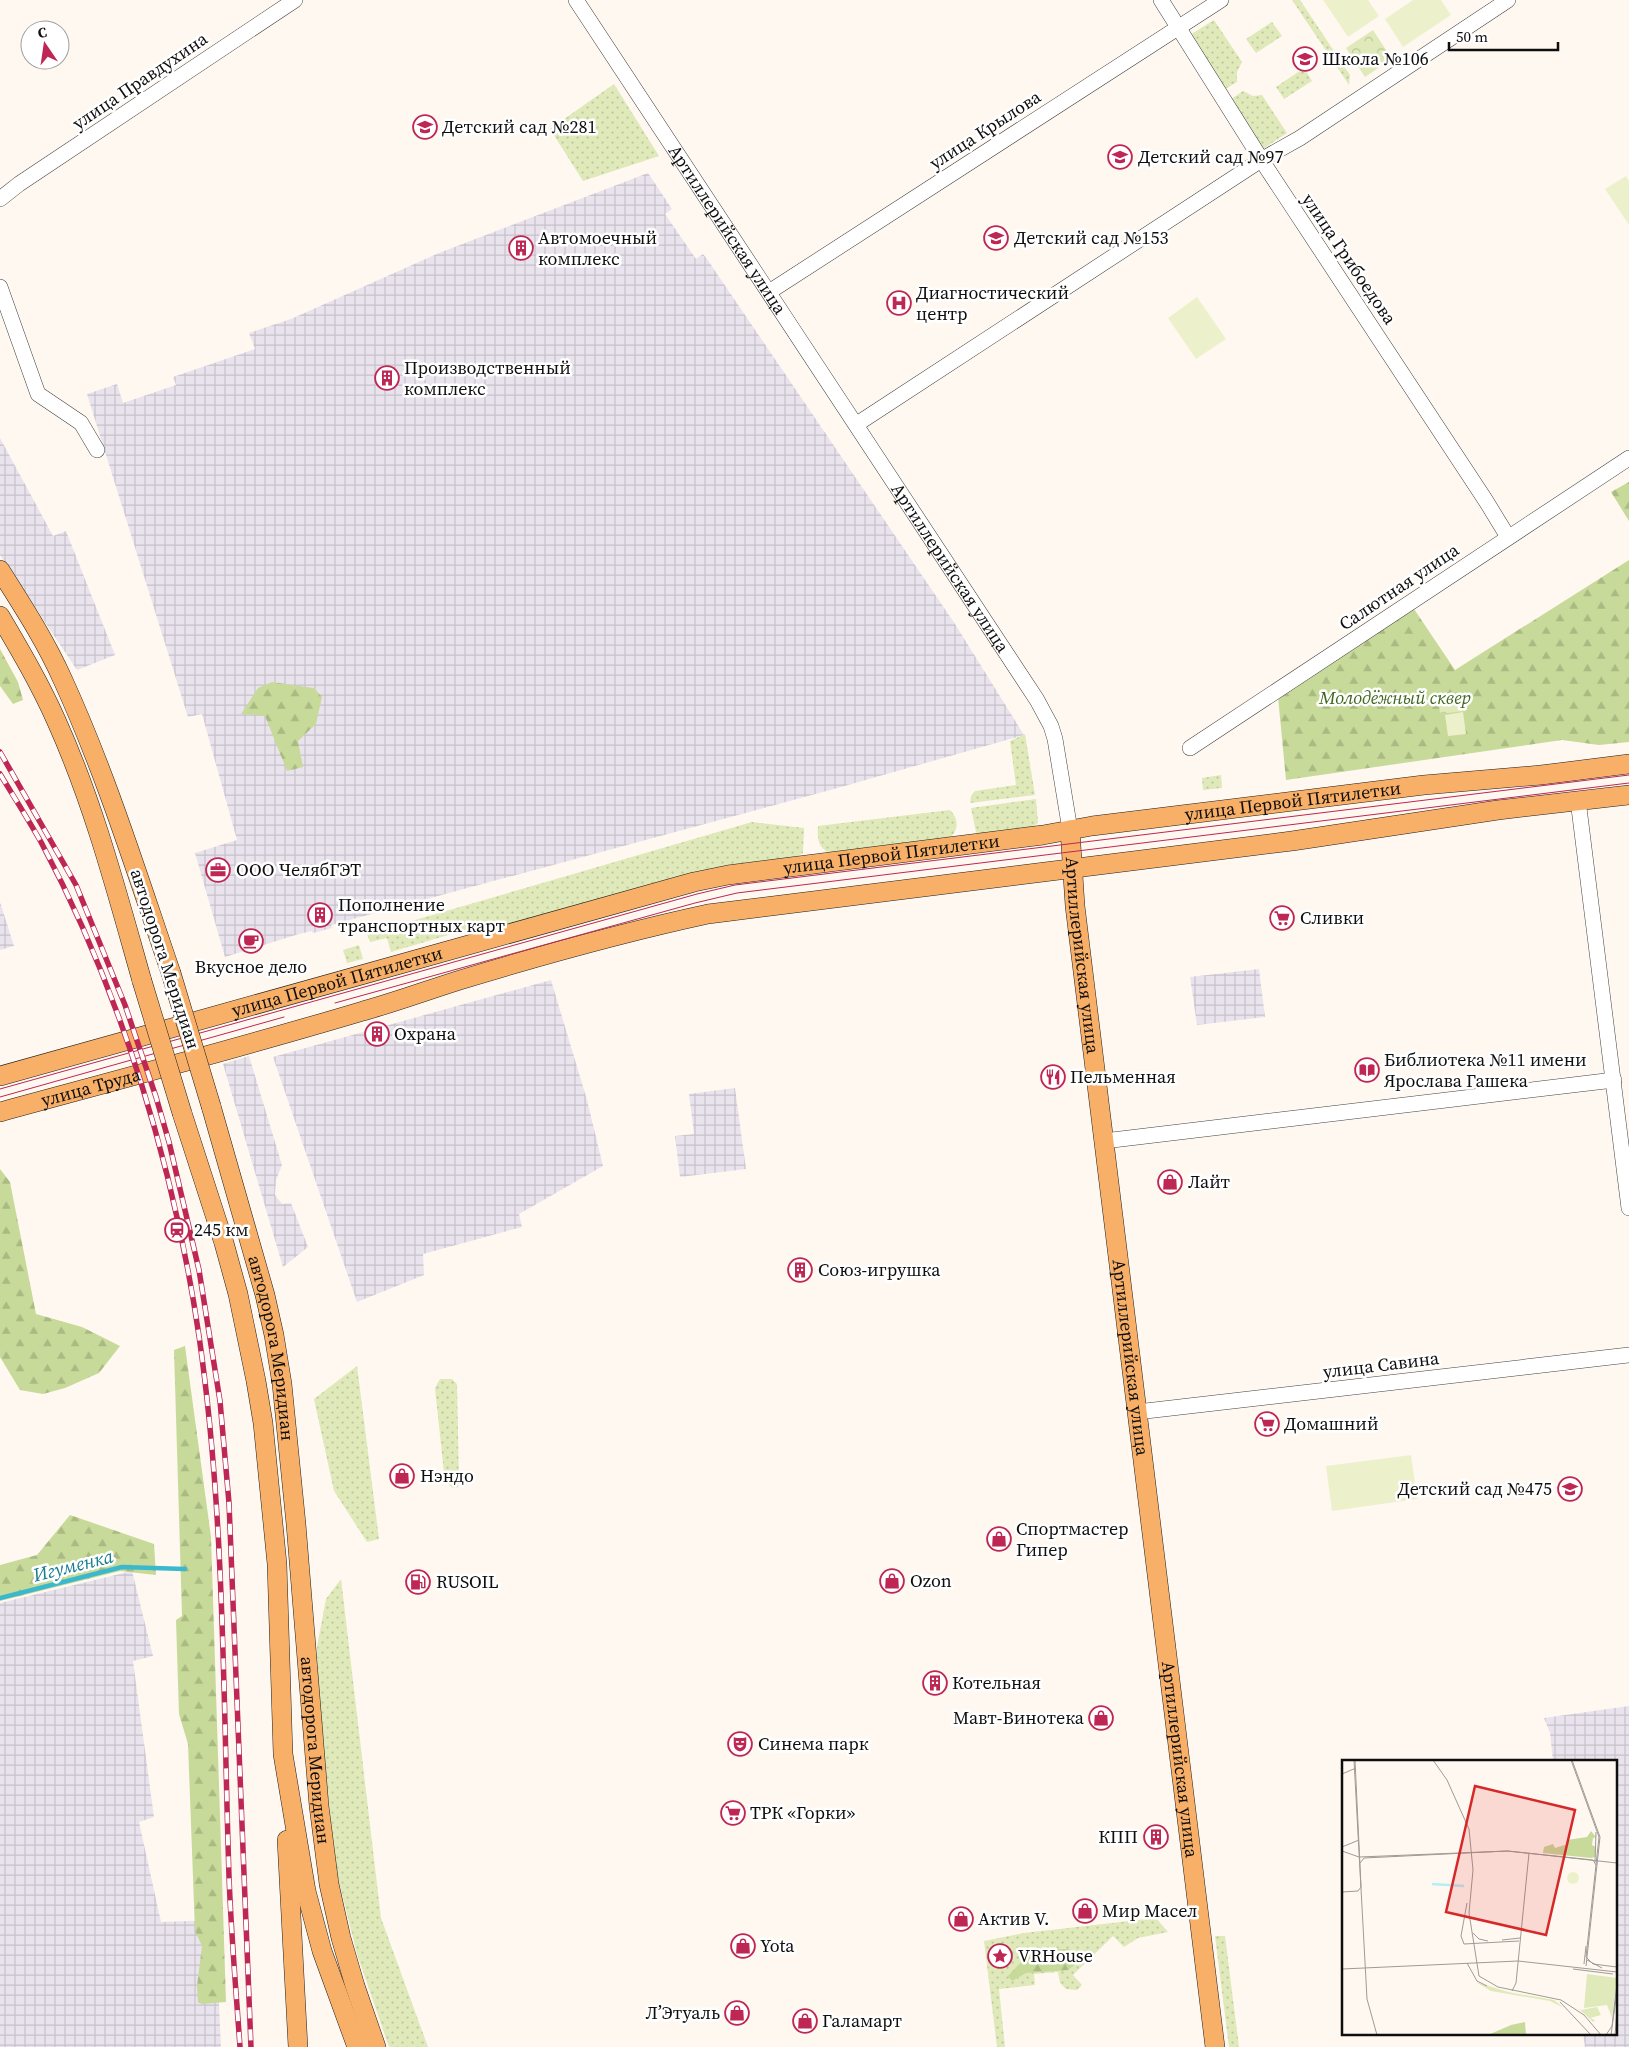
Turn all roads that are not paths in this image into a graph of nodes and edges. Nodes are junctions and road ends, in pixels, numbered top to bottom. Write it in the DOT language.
graph roads {
  1 [pos="295,0"];
  2 [pos="576,0"];
  3 [pos="1161,0"];
  4 [pos="1221,0"];
  5 [pos="1508,0"];
  6 [pos="1178,27"];
  7 [pos="1261,160"];
  8 [pos="3,196"];
  9 [pos="0,287"];
  10 [pos="769,292"];
  11 [pos="857,424"];
  12 [pos="97,450"];
  13 [pos="1629,458"];
  14 [pos="1508,537"];
  15 [pos="0,570"];
  16 [pos="0,616"];
  17 [pos="1190,748"];
  18 [pos="1629,764"];
  19 [pos="1629,795"];
  20 [pos="1578,800"];
  21 [pos="1070,830"];
  22 [pos="1074,868"];
  23 [pos="172,1029"];
  24 [pos="180,1062"];
  25 [pos="0,1076"];
  26 [pos="1614,1080"];
  27 [pos="0,1112"];
  28 [pos="1104,1141"];
  29 [pos="1629,1208"];
  30 [pos="1629,1355"];
  31 [pos="1137,1412"];
  32 [pos="283,1754"];
  33 [pos="298,2047"];
  34 [pos="357,2047"];
  35 [pos="376,2047"];
  36 [pos="1215,2047"];
  1 -- 8 [label="street, улица Правдухина"];
  2 -- 10 [label="street, Артиллерийская улица"];
  3 -- 6 [label="street, улица Грибоедова"];
  4 -- 6 [label="street, улица Крылова"];
  5 -- 7 [label="street"];
  6 -- 7 [label="street, улица Грибоедова"];
  6 -- 10 [label="street, улица Крылова"];
  7 -- 11 [label="street"];
  7 -- 14 [label="street, улица Грибоедова"];
  9 -- 12 [label="street"];
  10 -- 11 [label="street, Артиллерийская улица"];
  11 -- 21 [label="street, Артиллерийская улица"];
  13 -- 14 [label="street, Салютная улица"];
  14 -- 17 [label="street, Салютная улица"];
  15 -- 35 [label="main road, автодорога Меридиан, bridge"];
  16 -- 32 [label="main road, автодорога Меридиан, bridge"];
  18 -- 21 [label="main road, улица Первой Пятилетки"];
  19 -- 20 [label="main road, улица Первой Пятилетки"];
  20 -- 22 [label="main road, улица Первой Пятилетки"];
  20 -- 26 [label="street"];
  21 -- 22 [label="main road, Артиллерийская улица"];
  21 -- 23 [label="main road, улица Первой Пятилетки"];
  22 -- 24 [label="main road, улица Первой Пятилетки"];
  22 -- 28 [label="main road, Артиллерийская улица"];
  23 -- 25 [label="main road, улица Труда"];
  24 -- 27 [label="main road, улица Труда"];
  26 -- 28 [label="street"];
  26 -- 29 [label="street"];
  28 -- 31 [label="main road, Артиллерийская улица"];
  30 -- 31 [label="street, улица Савина"];
  31 -- 36 [label="main road, Артиллерийская улица"];
  32 -- 33 [label="main road"];
  32 -- 34 [label="main road, автодорога Меридиан"];
}
